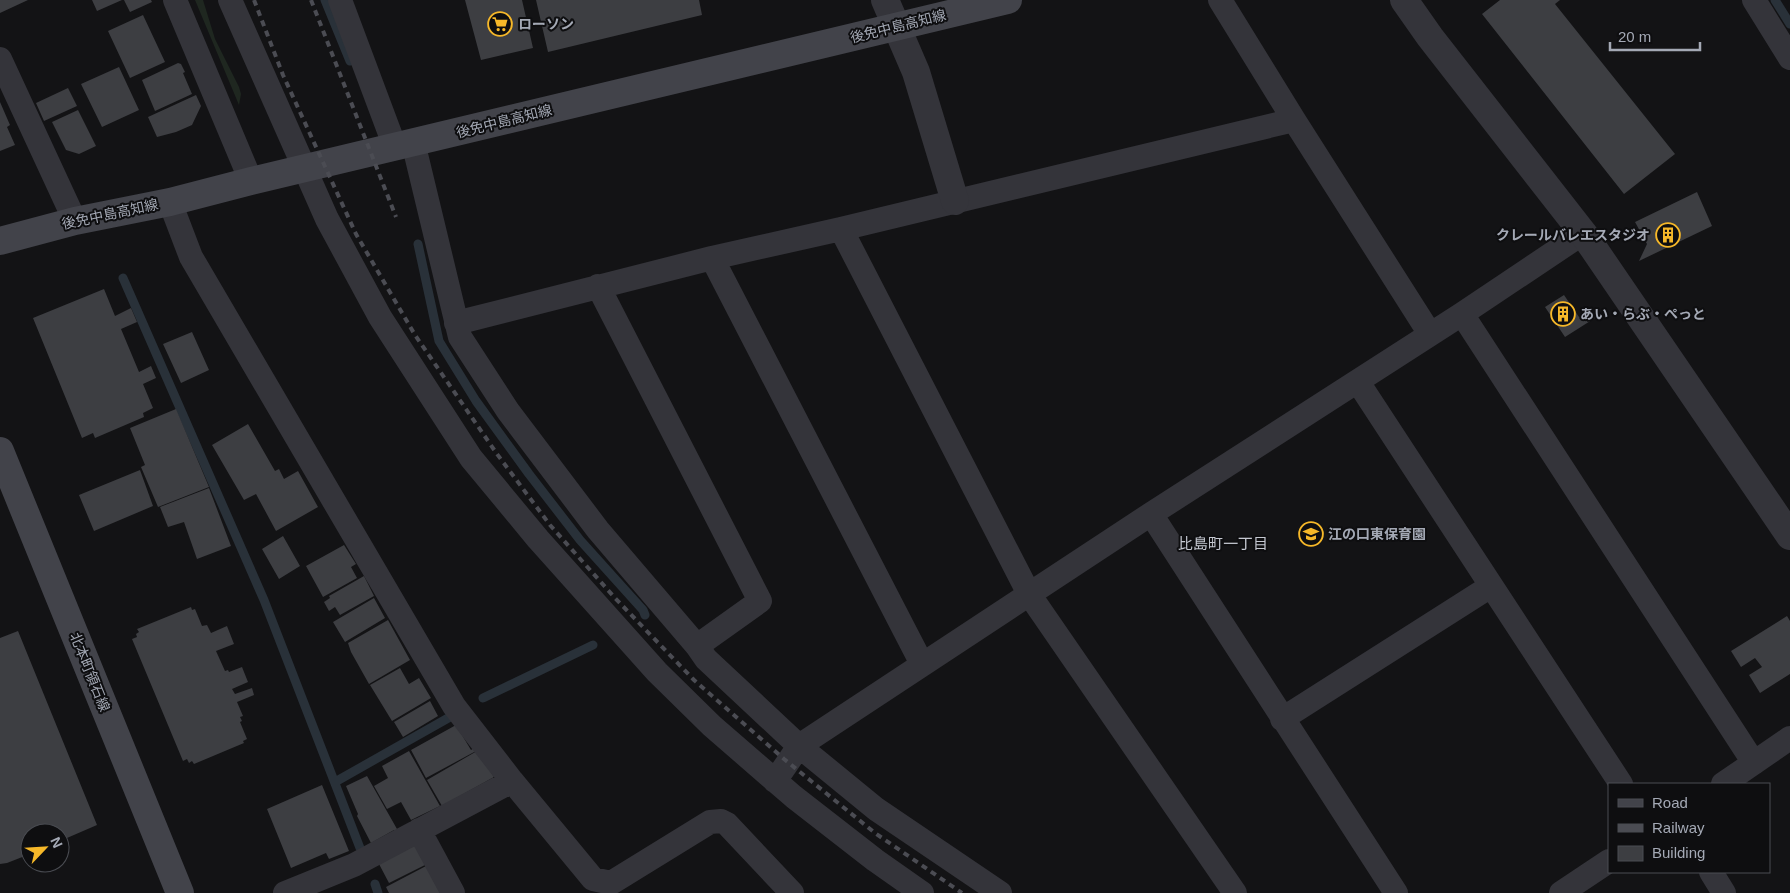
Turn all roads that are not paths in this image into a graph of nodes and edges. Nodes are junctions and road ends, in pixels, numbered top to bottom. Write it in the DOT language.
graph roads {
  1 [pos="175,0"];
  2 [pos="230,0"];
  3 [pos="340,0"];
  4 [pos="885,0"];
  5 [pos="1008,0"];
  6 [pos="1220,0"];
  7 [pos="1404,0"];
  8 [pos="1754,0"];
  9 [pos="896,27"];
  10 [pos="1790,58"];
  11 [pos="0,59"];
  12 [pos="1294,120"];
  13 [pos="404,145"];
  14 [pos="304,169"];
  15 [pos="251,181"];
  16 [pos="955,201"];
  17 [pos="170,202"];
  18 [pos="75,221"];
  19 [pos="841,229"];
  20 [pos="1583,233"];
  21 [pos="0,241"];
  22 [pos="712,258"];
  23 [pos="598,286"];
  24 [pos="1462,314"];
  25 [pos="456,323"];
  26 [pos="1430,334"];
  27 [pos="1358,382"];
  28 [pos="0,451"];
  29 [pos="1151,514"];
  30 [pos="1790,536"];
  31 [pos="1491,586"];
  32 [pos="1030,594"];
  33 [pos="697,646"];
  34 [pos="922,664"];
  35 [pos="1282,719"];
  36 [pos="1790,738"];
  37 [pos="799,746"];
  38 [pos="1754,763"];
  39 [pos="512,781"];
  40 [pos="775,781"];
  41 [pos="1620,783"];
  42 [pos="1724,783"];
  43 [pos="419,830"];
  44 [pos="1608,862"];
  45 [pos="1711,873"];
  46 [pos="615,888"];
  47 [pos="180,893"];
  48 [pos="285,893"];
  49 [pos="453,893"];
  50 [pos="792,893"];
  51 [pos="922,893"];
  52 [pos="1000,893"];
  53 [pos="1235,893"];
  54 [pos="1396,893"];
  55 [pos="1561,893"];
  56 [pos="1724,893"];
  1 -- 15 [label="street"];
  2 -- 14 [label="street"];
  3 -- 13 [label="street"];
  4 -- 9 [label="street"];
  5 -- 9 [label="main road, 後免中島高知線"];
  6 -- 12 [label="street"];
  7 -- 20 [label="street"];
  8 -- 10 [label="street"];
  9 -- 13 [label="main road, 後免中島高知線"];
  9 -- 16 [label="street"];
  11 -- 18 [label="street"];
  12 -- 16 [label="street"];
  12 -- 26 [label="street"];
  13 -- 14 [label="main road, 後免中島高知線"];
  13 -- 25 [label="street"];
  14 -- 15 [label="main road, 後免中島高知線"];
  14 -- 40 [label="street"];
  15 -- 17 [label="main road, 後免中島高知線"];
  16 -- 19 [label="street"];
  17 -- 18 [label="main road, 後免中島高知線"];
  17 -- 39 [label="street"];
  18 -- 21 [label="main road, 後免中島高知線"];
  19 -- 22 [label="street"];
  19 -- 32 [label="street"];
  20 -- 24 [label="street"];
  20 -- 30 [label="street"];
  22 -- 23 [label="street"];
  22 -- 34 [label="street"];
  23 -- 25 [label="street"];
  23 -- 33 [label="street"];
  24 -- 26 [label="street"];
  24 -- 38 [label="street"];
  25 -- 33 [label="street"];
  26 -- 27 [label="street"];
  27 -- 29 [label="street"];
  27 -- 31 [label="street"];
  28 -- 47 [label="main road, 北本町領石線"];
  29 -- 32 [label="street"];
  29 -- 35 [label="street"];
  31 -- 35 [label="street"];
  31 -- 41 [label="street"];
  32 -- 34 [label="street"];
  32 -- 53 [label="street"];
  33 -- 37 [label="street"];
  34 -- 37 [label="street"];
  35 -- 54 [label="street"];
  36 -- 38 [label="street"];
  37 -- 40 [label="street"];
  37 -- 52 [label="street"];
  38 -- 42 [label="street"];
  39 -- 43 [label="street"];
  39 -- 46 [label="street"];
  40 -- 51 [label="street"];
  43 -- 48 [label="street"];
  43 -- 49 [label="street"];
  44 -- 55 [label="street"];
  45 -- 56 [label="street"];
  46 -- 50 [label="street"];
}
